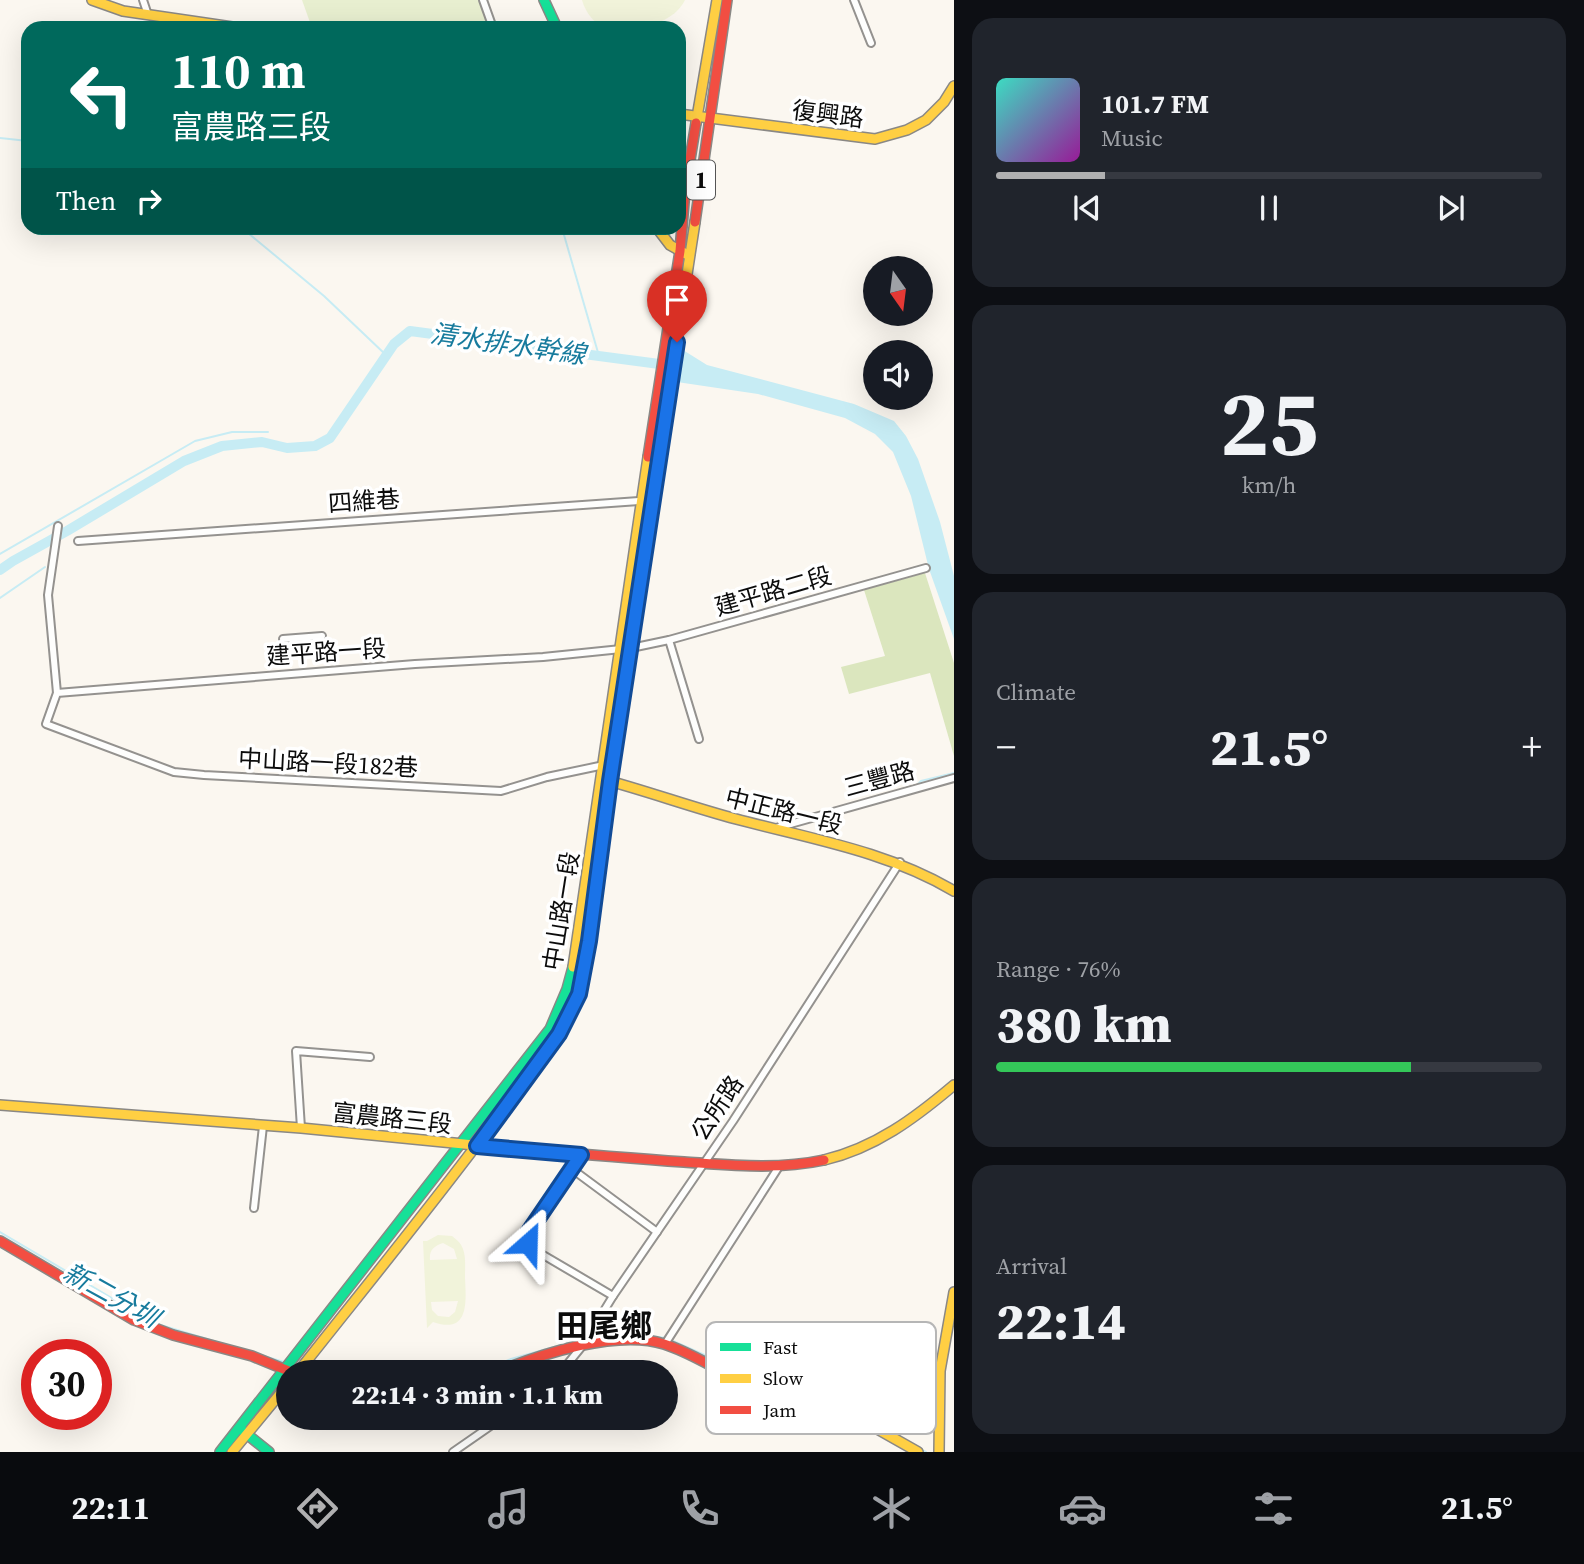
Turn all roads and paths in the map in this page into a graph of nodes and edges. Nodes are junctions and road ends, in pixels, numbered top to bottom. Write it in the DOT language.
graph roads {
  1 [pos="92,0"];
  2 [pos="144,0"];
  3 [pos="483,0"];
  4 [pos="544,0"];
  5 [pos="717,0"];
  6 [pos="727,0"];
  7 [pos="854,0"];
  8 [pos="148,15"];
  9 [pos="190,21"];
  10 [pos="490,21"];
  11 [pos="554,21"];
  12 [pos="871,43"];
  13 [pos="954,86"];
  14 [pos="686,116"];
  15 [pos="697,118"];
  16 [pos="709,119"];
  17 [pos="686,184"];
  18 [pos="662,235"];
  19 [pos="681,235"];
  20 [pos="680,251"];
  21 [pos="690,256"];
  22 [pos="641,500"];
  23 [pos="653,500"];
  24 [pos="58,526"];
  25 [pos="78,541"];
  26 [pos="926,568"];
  27 [pos="322,636"];
  28 [pos="284,639"];
  29 [pos="669,640"];
  30 [pos="626,649"];
  31 [pos="57,693"];
  32 [pos="699,739"];
  33 [pos="608,765"];
  34 [pos="954,778"];
  35 [pos="605,780"];
  36 [pos="774,828"];
  37 [pos="900,862"];
  38 [pos="954,891"];
  39 [pos="370,1057"];
  40 [pos="954,1084"];
  41 [pos="0,1105"];
  42 [pos="263,1126"];
  43 [pos="301,1128"];
  44 [pos="461,1144"];
  45 [pos="477,1146"];
  46 [pos="581,1155"];
  47 [pos="703,1164"];
  48 [pos="780,1165"];
  49 [pos="572,1169"];
  50 [pos="254,1208"];
  51 [pos="657,1232"];
  52 [pos="0,1241"];
  53 [pos="954,1292"];
  54 [pos="613,1296"];
  55 [pos="665,1344"];
  56 [pos="583,1345"];
  57 [pos="296,1360"];
  58 [pos="308,1360"];
  59 [pos="528,1360"];
  60 [pos="571,1360"];
  61 [pos="276,1364"];
  62 [pos="706,1364"];
  63 [pos="276,1386"];
  64 [pos="276,1396"];
  65 [pos="242,1430"];
  66 [pos="485,1430"];
  67 [pos="886,1434"];
  68 [pos="220,1452"];
  69 [pos="232,1452"];
  70 [pos="269,1452"];
  71 [pos="453,1452"];
  72 [pos="918,1452"];
  73 [pos="939,1452"];
  1 -- 8 [label="main road"];
  2 -- 8 [label="street"];
  3 -- 10 [label="street"];
  4 -- 11 [label="main road"];
  5 -- 15 [label="main road, 1"];
  6 -- 16 [label="main road, 1"];
  7 -- 12 [label="street"];
  8 -- 9 [label="main road"];
  13 -- 16 [label="main road, 復興路"];
  14 -- 15 [label="main road, 復興路"];
  15 -- 16 [label="main road, 復興路"];
  15 -- 17 [label="main road, 1"];
  16 -- 21 [label="main road, 1"];
  18 -- 20 [label="main road"];
  19 -- 20 [label="main road, 1"];
  20 -- 21 [label="main road"];
  20 -- 22 [label="main road, 中山路一段 / 1"];
  21 -- 23 [label="main road, 中山路一段 / 1"];
  22 -- 23 [label="street, 四維巷"];
  22 -- 25 [label="street, 四維巷"];
  22 -- 30 [label="main road, 中山路一段 / 1"];
  23 -- 30 [label="main road, 中山路一段 / 1"];
  24 -- 31 [label="street"];
  26 -- 29 [label="street, 建平路二段"];
  27 -- 28 [label="street"];
  29 -- 30 [label="street, 建平路二段"];
  29 -- 32 [label="street"];
  30 -- 31 [label="street, 建平路一段"];
  30 -- 33 [label="main road, 中山路一段 / 1"];
  31 -- 33 [label="street, 中山路一段182巷"];
  33 -- 35 [label="main road, 中山路一段 / 1"];
  34 -- 36 [label="street, 三豐路"];
  35 -- 36 [label="main road, 中正路一段"];
  35 -- 44 [label="main road, 中山路一段 / 1"];
  35 -- 45 [label="main road, 中山路一段 / 1"];
  36 -- 37 [label="main road, 中正路一段"];
  37 -- 38 [label="main road, 中正路一段"];
  37 -- 47 [label="street, 公所路"];
  39 -- 43 [label="street"];
  40 -- 48 [label="main road, 富農路三段"];
  41 -- 42 [label="main road, 富農路三段"];
  42 -- 43 [label="main road, 富農路三段"];
  42 -- 50 [label="street"];
  43 -- 44 [label="main road, 富農路三段"];
  44 -- 45 [label="main road, 富農路三段"];
  44 -- 57 [label="main road, 中山路一段 / 1"];
  45 -- 46 [label="main road, 富農路三段"];
  45 -- 58 [label="main road, 中山路一段 / 1"];
  46 -- 47 [label="main road, 富農路三段"];
  46 -- 49 [label="street"];
  47 -- 48 [label="main road, 富農路三段"];
  47 -- 51 [label="street, 公所路"];
  48 -- 55 [label="street"];
  49 -- 51 [label="street"];
  49 -- 54 [label="street"];
  51 -- 54 [label="street, 公所路"];
  52 -- 61 [label="main road"];
  53 -- 73 [label="main road"];
  54 -- 56 [label="street, 公所路"];
  55 -- 56 [label="main road"];
  55 -- 62 [label="main road"];
  56 -- 59 [label="main road"];
  56 -- 60 [label="street, 公所路"];
  63 -- 65 [label="main road, 中山路一段 / 1"];
  64 -- 65 [label="main road, 中山路一段 / 1"];
  65 -- 68 [label="main road, 中山路一段 / 1"];
  65 -- 69 [label="main road, 中山路一段 / 1"];
  65 -- 70 [label="main road"];
  66 -- 71 [label="street"];
  67 -- 72 [label="main road"];
}
